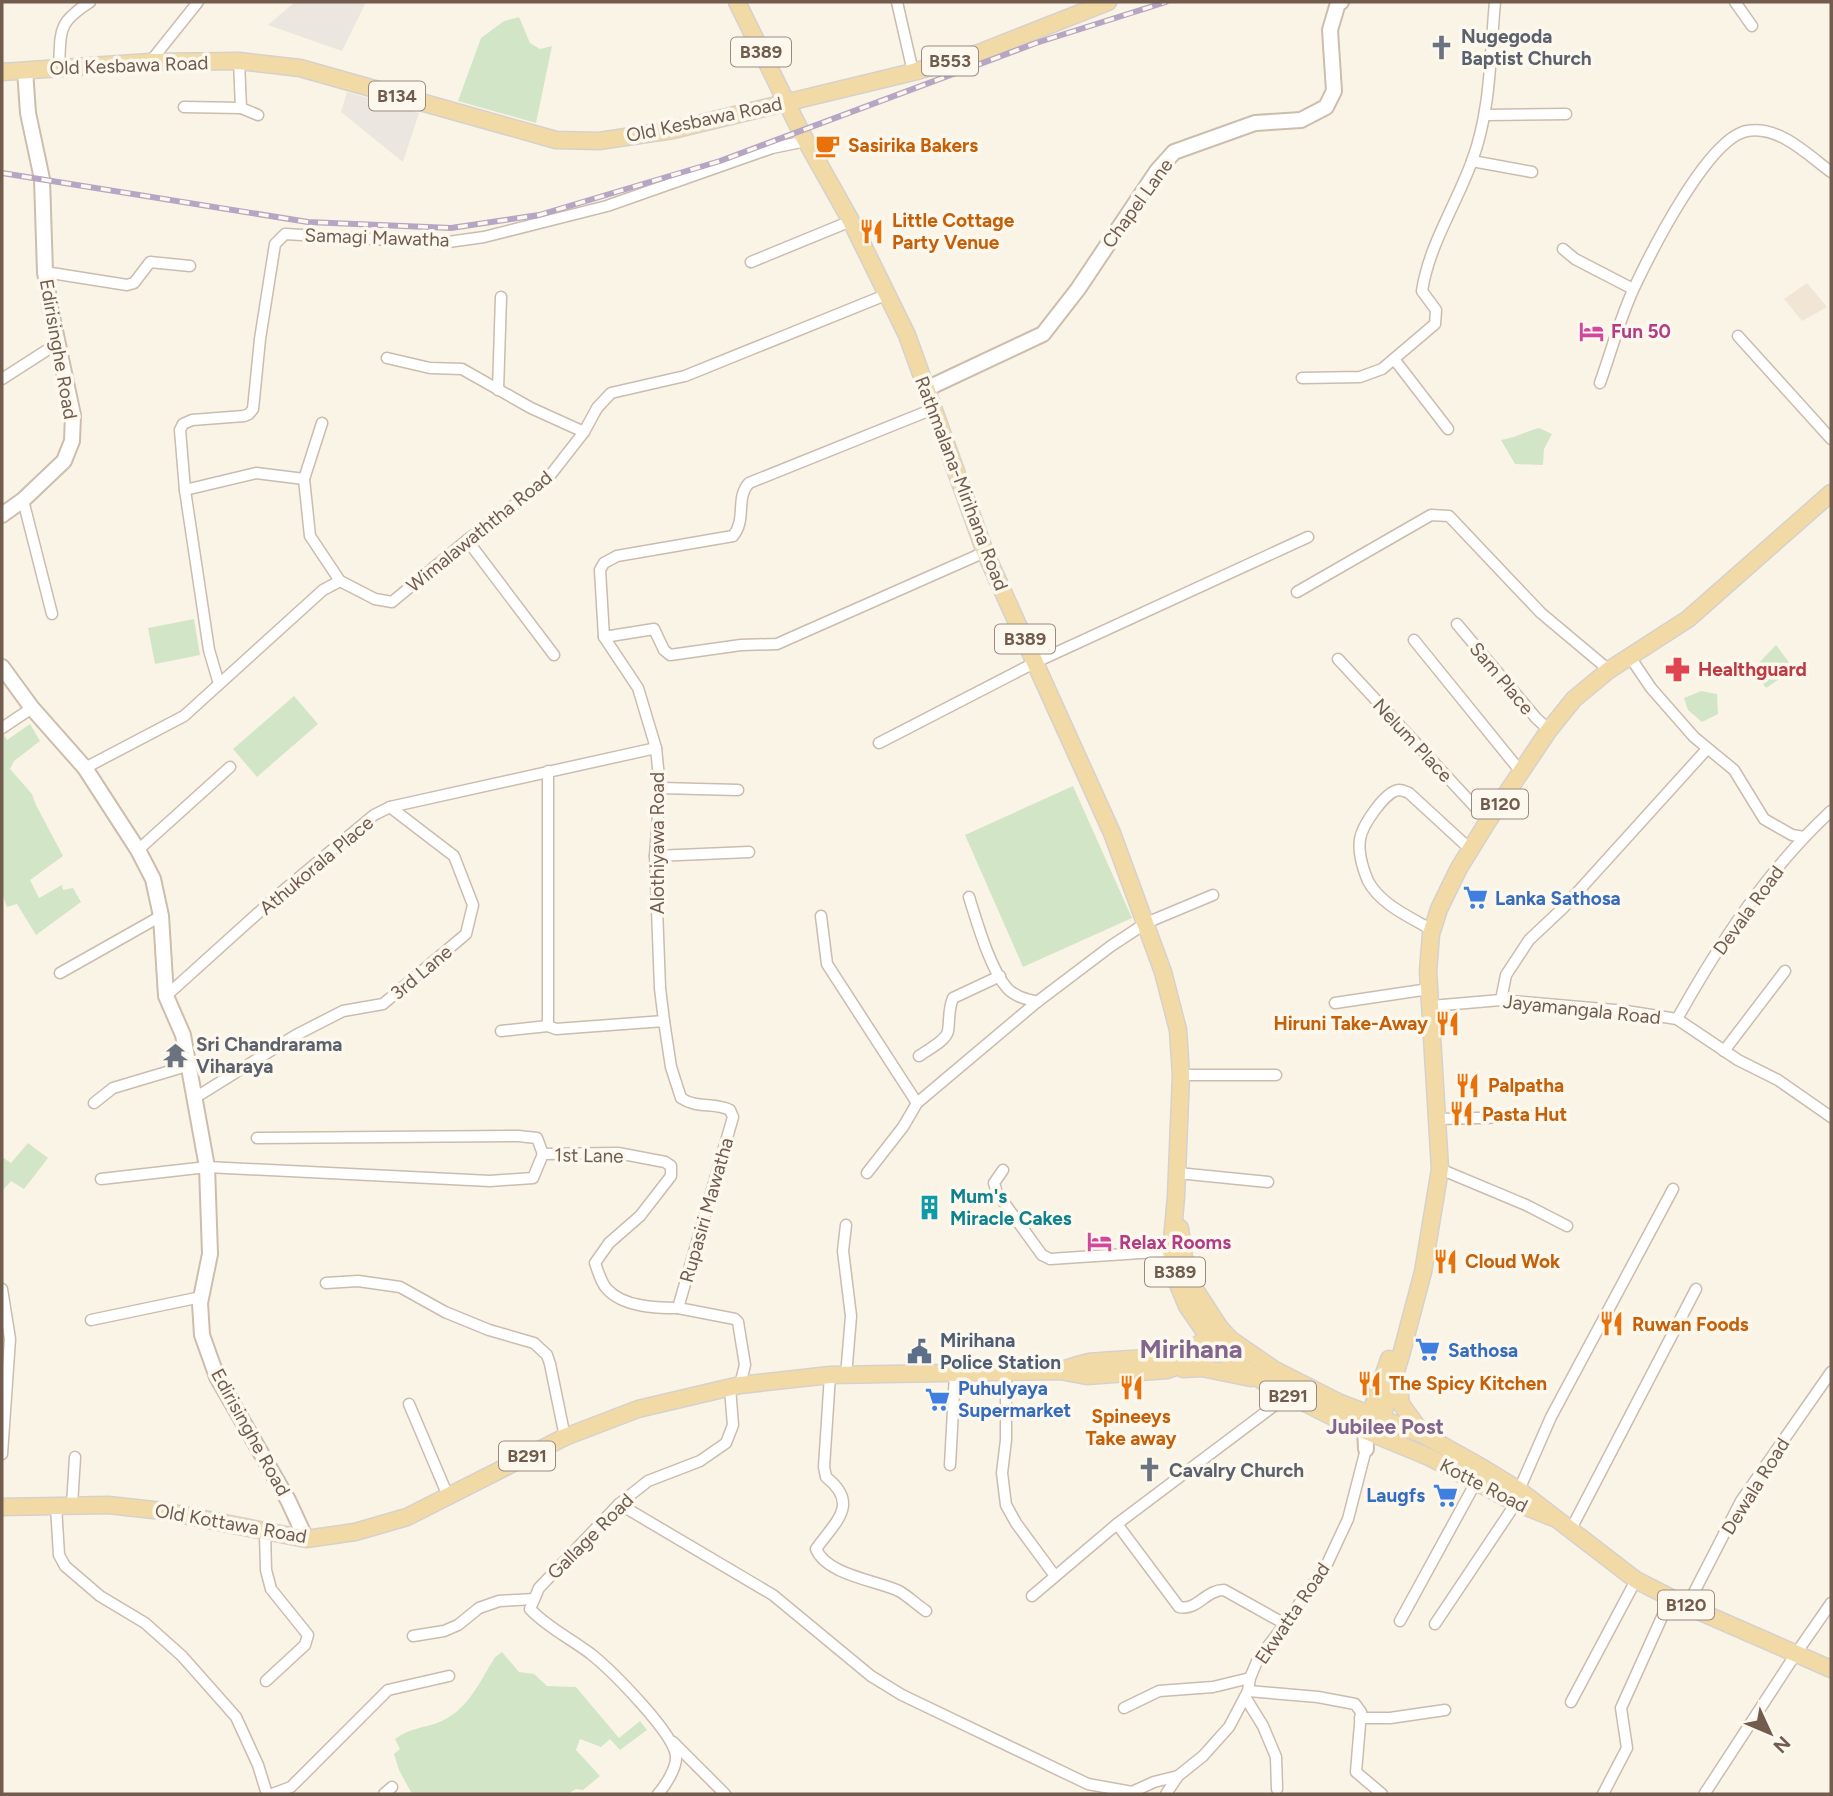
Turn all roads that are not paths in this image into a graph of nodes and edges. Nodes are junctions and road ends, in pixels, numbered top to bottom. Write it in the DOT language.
graph roads {
  1 [pos="90,2"];
  2 [pos="198,2"];
  3 [pos="737,2"];
  4 [pos="897,2"];
  5 [pos="1108,2"];
  6 [pos="1341,2"];
  7 [pos="1495,2"];
  8 [pos="1735,2"];
  9 [pos="1752,26"];
  10 [pos="239,61"];
  11 [pos="150,62"];
  12 [pos="59,67"];
  13 [pos="25,69"];
  14 [pos="2,72"];
  15 [pos="913,72"];
  16 [pos="786,102"];
  17 [pos="184,107"];
  18 [pos="241,108"];
  19 [pos="1566,114"];
  20 [pos="258,115"];
  21 [pos="1486,115"];
  22 [pos="806,141"];
  23 [pos="1472,160"];
  24 [pos="1532,172"];
  25 [pos="1831,172"];
  26 [pos="851,221"];
  27 [pos="1563,248"];
  28 [pos="751,262"];
  29 [pos="190,266"];
  30 [pos="46,272"];
  31 [pos="1633,289"];
  32 [pos="888,294"];
  33 [pos="500,297"];
  34 [pos="1738,336"];
  35 [pos="58,343"];
  36 [pos="387,358"];
  37 [pos="1394,359"];
  38 [pos="1302,378"];
  39 [pos="2,379"];
  40 [pos="1600,383"];
  41 [pos="926,389"];
  42 [pos="498,390"];
  43 [pos="933,408"];
  44 [pos="322,423"];
  45 [pos="1448,429"];
  46 [pos="584,432"];
  47 [pos="1831,439"];
  48 [pos="304,479"];
  49 [pos="185,490"];
  50 [pos="1831,493"];
  51 [pos="23,500"];
  52 [pos="2,515"];
  53 [pos="1308,537"];
  54 [pos="467,540"];
  55 [pos="985,552"];
  56 [pos="341,582"];
  57 [pos="1297,592"];
  58 [pos="52,614"];
  59 [pos="1457,624"];
  60 [pos="604,637"];
  61 [pos="1414,639"];
  62 [pos="554,655"];
  63 [pos="1630,657"];
  64 [pos="1338,659"];
  65 [pos="1036,662"];
  66 [pos="2,667"];
  67 [pos="1609,670"];
  68 [pos="219,684"];
  69 [pos="32,708"];
  70 [pos="2,727"];
  71 [pos="1549,730"];
  72 [pos="879,743"];
  73 [pos="656,748"];
  74 [pos="1707,749"];
  75 [pos="230,766"];
  76 [pos="85,768"];
  77 [pos="548,771"];
  78 [pos="1521,772"];
  79 [pos="660,788"];
  80 [pos="738,790"];
  81 [pos="390,807"];
  82 [pos="1831,811"];
  83 [pos="1488,821"];
  84 [pos="1804,836"];
  85 [pos="138,850"];
  86 [pos="1471,850"];
  87 [pos="749,852"];
  88 [pos="655,856"];
  89 [pos="1213,895"];
  90 [pos="969,897"];
  91 [pos="161,916"];
  92 [pos="821,916"];
  93 [pos="1146,923"];
  94 [pos="1432,930"];
  95 [pos="1785,971"];
  96 [pos="60,973"];
  97 [pos="1000,976"];
  98 [pos="1429,989"];
  99 [pos="166,996"];
  100 [pos="1501,1000"];
  101 [pos="1037,1002"];
  102 [pos="1335,1003"];
  103 [pos="1431,1006"];
  104 [pos="1677,1019"];
  105 [pos="664,1021"];
  106 [pos="548,1026"];
  107 [pos="500,1031"];
  108 [pos="1724,1051"];
  109 [pos="919,1056"];
  110 [pos="190,1065"];
  111 [pos="1181,1075"];
  112 [pos="1276,1076"];
  113 [pos="193,1099"];
  114 [pos="94,1103"];
  115 [pos="917,1103"];
  116 [pos="1552,1116"];
  117 [pos="1831,1117"];
  118 [pos="1438,1119"];
  119 [pos="257,1138"];
  120 [pos="543,1154"];
  121 [pos="207,1167"];
  122 [pos="1440,1169"];
  123 [pos="1003,1170"];
  124 [pos="867,1173"];
  125 [pos="1178,1173"];
  126 [pos="101,1179"];
  127 [pos="1268,1182"];
  128 [pos="1673,1189"];
  129 [pos="1176,1198"];
  130 [pos="846,1225"];
  131 [pos="1567,1226"];
  132 [pos="1426,1244"];
  133 [pos="1171,1251"];
  134 [pos="326,1283"];
  135 [pos="2,1289"];
  136 [pos="1696,1289"];
  137 [pos="201,1297"];
  138 [pos="678,1308"];
  139 [pos="91,1320"];
  140 [pos="1219,1339"];
  141 [pos="1398,1365"];
  142 [pos="1167,1370"];
  143 [pos="1060,1371"];
  144 [pos="1831,1372"];
  145 [pos="955,1373"];
  146 [pos="1006,1373"];
  147 [pos="838,1376"];
  148 [pos="1263,1381"];
  149 [pos="735,1387"];
  150 [pos="1287,1396"];
  151 [pos="409,1404"];
  152 [pos="1373,1424"];
  153 [pos="1424,1435"];
  154 [pos="565,1437"];
  155 [pos="1366,1449"];
  156 [pos="2,1454"];
  157 [pos="75,1457"];
  158 [pos="950,1465"];
  159 [pos="1476,1482"];
  160 [pos="449,1496"];
  161 [pos="1517,1496"];
  162 [pos="619,1504"];
  163 [pos="64,1505"];
  164 [pos="2,1507"];
  165 [pos="1117,1524"];
  166 [pos="1570,1531"];
  167 [pos="265,1532"];
  168 [pos="306,1539"];
  169 [pos="1055,1576"];
  170 [pos="1636,1580"];
  171 [pos="1032,1596"];
  172 [pos="1671,1597"];
  173 [pos="534,1599"];
  174 [pos="1831,1604"];
  175 [pos="1687,1606"];
  176 [pos="926,1611"];
  177 [pos="1400,1621"];
  178 [pos="1285,1624"];
  179 [pos="1435,1624"];
  180 [pos="413,1636"];
  181 [pos="1797,1652"];
  182 [pos="1831,1668"];
  183 [pos="449,1676"];
  184 [pos="1250,1678"];
  185 [pos="265,1681"];
  186 [pos="1246,1694"];
  187 [pos="1571,1702"];
  188 [pos="1124,1708"];
  189 [pos="1445,1710"];
  190 [pos="1360,1718"];
  191 [pos="673,1742"];
  192 [pos="1178,1776"];
  193 [pos="663,1792"];
  194 [pos="1278,1792"];
  195 [pos="1705,1793"];
  196 [pos="269,1794"];
  197 [pos="725,1794"];
  198 [pos="1166,1794"];
  199 [pos="1382,1794"];
  200 [pos="1603,1794"];
  1 -- 12 [label="street"];
  2 -- 11 [label="street"];
  3 -- 16 [label="main road, B389"];
  4 -- 15 [label="street"];
  5 -- 15 [label="main road, Old Kesbawa Road / B553"];
  6 -- 41 [label="main road, Chapel Lane"];
  7 -- 21 [label="street"];
  8 -- 9 [label="street"];
  10 -- 11 [label="main road, Old Kesbawa Road / B134"];
  10 -- 16 [label="main road, Old Kesbawa Road / B134"];
  10 -- 18 [label="street"];
  11 -- 12 [label="main road, Old Kesbawa Road / B134"];
  12 -- 13 [label="main road, Old Kesbawa Road / B134"];
  13 -- 14 [label="main road, Old Kesbawa Road / B134"];
  13 -- 30 [label="main road, Edirisinghe Road"];
  15 -- 16 [label="main road, Old Kesbawa Road / B553"];
  16 -- 22 [label="main road, Rathmalana-Mirihana Road / B389"];
  17 -- 18 [label="street"];
  18 -- 20 [label="street"];
  19 -- 21 [label="street"];
  21 -- 23 [label="street"];
  22 -- 26 [label="main road, Rathmalana-Mirihana Road / B389"];
  22 -- 49 [label="street, Samagi Mawatha"];
  23 -- 24 [label="street"];
  23 -- 37 [label="street"];
  25 -- 31 [label="street"];
  26 -- 28 [label="street"];
  26 -- 32 [label="main road, Rathmalana-Mirihana Road / B389"];
  27 -- 31 [label="street"];
  29 -- 30 [label="street"];
  30 -- 35 [label="main road, Edirisinghe Road"];
  31 -- 40 [label="street"];
  32 -- 41 [label="main road, Rathmalana-Mirihana Road / B389"];
  32 -- 46 [label="street, Wimalawaththa Road"];
  33 -- 42 [label="street"];
  34 -- 47 [label="street"];
  35 -- 39 [label="street"];
  35 -- 51 [label="main road, Edirisinghe Road"];
  36 -- 42 [label="street"];
  37 -- 38 [label="street"];
  37 -- 45 [label="street"];
  41 -- 43 [label="main road, Rathmalana-Mirihana Road / B389"];
  42 -- 46 [label="street"];
  43 -- 55 [label="main road, Rathmalana-Mirihana Road / B389"];
  43 -- 60 [label="street"];
  44 -- 48 [label="street"];
  46 -- 54 [label="street, Wimalawaththa Road"];
  48 -- 49 [label="street"];
  48 -- 56 [label="street"];
  49 -- 68 [label="street, Samagi Mawatha"];
  50 -- 63 [label="main road, B120"];
  51 -- 52 [label="main road, Edirisinghe Road"];
  51 -- 58 [label="street"];
  53 -- 65 [label="street"];
  54 -- 56 [label="street, Wimalawaththa Road"];
  54 -- 62 [label="street"];
  55 -- 60 [label="street"];
  55 -- 65 [label="main road, Rathmalana-Mirihana Road / B389"];
  56 -- 68 [label="street"];
  57 -- 67 [label="street"];
  59 -- 71 [label="street, Sam Place"];
  60 -- 73 [label="street, Alothiyawa Road"];
  61 -- 78 [label="street"];
  63 -- 67 [label="main road, B120"];
  63 -- 74 [label="street"];
  64 -- 83 [label="street, Nelum Place"];
  65 -- 72 [label="street"];
  65 -- 93 [label="main road, Rathmalana-Mirihana Road / B389"];
  66 -- 69 [label="main road, Edirisinghe Road"];
  67 -- 71 [label="main road, B120"];
  68 -- 76 [label="street"];
  69 -- 70 [label="street"];
  69 -- 76 [label="main road, Edirisinghe Road"];
  71 -- 78 [label="main road, B120"];
  73 -- 77 [label="street, Athukorala Place"];
  73 -- 79 [label="street, Alothiyawa Road"];
  74 -- 84 [label="street"];
  74 -- 100 [label="street"];
  75 -- 85 [label="street"];
  76 -- 85 [label="main road, Edirisinghe Road"];
  77 -- 81 [label="street, Athukorala Place"];
  77 -- 106 [label="street"];
  78 -- 83 [label="main road, B120"];
  79 -- 80 [label="street"];
  79 -- 88 [label="street, Alothiyawa Road"];
  81 -- 99 [label="street, Athukorala Place"];
  81 -- 113 [label="street, 3rd Lane"];
  82 -- 84 [label="street, Devala Road"];
  83 -- 86 [label="main road, B120"];
  84 -- 104 [label="street, Devala Road"];
  85 -- 91 [label="main road, Edirisinghe Road"];
  86 -- 94 [label="main road, B120"];
  86 -- 94 [label="street"];
  87 -- 88 [label="street"];
  88 -- 105 [label="street, Alothiyawa Road"];
  89 -- 93 [label="street"];
  90 -- 97 [label="street"];
  91 -- 96 [label="street"];
  91 -- 99 [label="main road, Edirisinghe Road"];
  92 -- 115 [label="street"];
  93 -- 101 [label="street"];
  93 -- 111 [label="main road, Rathmalana-Mirihana Road / B389"];
  94 -- 98 [label="main road, B120"];
  95 -- 108 [label="street"];
  97 -- 101 [label="street"];
  97 -- 109 [label="street"];
  98 -- 102 [label="street"];
  98 -- 103 [label="main road, B120"];
  99 -- 110 [label="main road, Edirisinghe Road"];
  100 -- 103 [label="street, Jayamangala Road"];
  100 -- 104 [label="street, Jayamangala Road"];
  101 -- 115 [label="street"];
  103 -- 118 [label="main road, B120"];
  104 -- 108 [label="street, Jayamangala Road"];
  105 -- 106 [label="street"];
  105 -- 138 [label="street, Rupasiri Mawatha"];
  106 -- 107 [label="street"];
  108 -- 117 [label="street, Jayamangala Road"];
  110 -- 113 [label="main road, Edirisinghe Road"];
  110 -- 114 [label="street"];
  111 -- 112 [label="street"];
  111 -- 125 [label="main road, Rathmalana-Mirihana Road / B389"];
  113 -- 121 [label="main road, Edirisinghe Road"];
  115 -- 124 [label="street"];
  116 -- 118 [label="street"];
  118 -- 122 [label="main road, B120"];
  119 -- 120 [label="street"];
  120 -- 121 [label="street, 1st Lane"];
  120 -- 138 [label="street, 1st Lane"];
  121 -- 126 [label="street"];
  121 -- 137 [label="main road, Edirisinghe Road"];
  122 -- 131 [label="street"];
  122 -- 132 [label="main road, B120"];
  123 -- 133 [label="street"];
  125 -- 127 [label="street"];
  125 -- 129 [label="main road, Rathmalana-Mirihana Road / B389"];
  128 -- 161 [label="street"];
  129 -- 133 [label="main road, Rathmalana-Mirihana Road / B389"];
  129 -- 140 [label="main road, Rathmalana-Mirihana Road / B389"];
  130 -- 147 [label="street"];
  132 -- 141 [label="main road, B120"];
  132 -- 152 [label="main road, B120"];
  133 -- 140 [label="main road, Rathmalana-Mirihana Road / B389"];
  134 -- 154 [label="street"];
  135 -- 156 [label="street"];
  136 -- 166 [label="street"];
  137 -- 139 [label="street"];
  137 -- 168 [label="main road, Edirisinghe Road"];
  138 -- 149 [label="street, Rupasiri Mawatha"];
  140 -- 142 [label="main road, Old Kottawa Road / B291"];
  140 -- 143 [label="main road, Old Kottawa Road / B291"];
  140 -- 148 [label="main road, B291"];
  140 -- 152 [label="main road, B291"];
  141 -- 152 [label="main road, B120"];
  141 -- 153 [label="main road"];
  142 -- 143 [label="main road, Old Kottawa Road / B291"];
  142 -- 148 [label="main road"];
  143 -- 146 [label="main road, Old Kottawa Road / B291"];
  144 -- 175 [label="street, Dewala Road"];
  145 -- 146 [label="main road, Old Kottawa Road / B291"];
  145 -- 147 [label="main road, Old Kottawa Road / B291"];
  145 -- 158 [label="street"];
  146 -- 169 [label="street"];
  147 -- 149 [label="main road, Old Kottawa Road / B291"];
  147 -- 176 [label="street"];
  148 -- 150 [label="main road, B291"];
  149 -- 154 [label="main road, Old Kottawa Road / B291"];
  149 -- 162 [label="street, Gallage Road"];
  150 -- 152 [label="main road, B291"];
  150 -- 165 [label="street"];
  151 -- 160 [label="street"];
  152 -- 153 [label="main road, Kotte Road / B120"];
  152 -- 155 [label="main road, B120"];
  152 -- 159 [label="main road, Kotte Road / B120"];
  153 -- 161 [label="main road, Kotte Road / B120"];
  154 -- 160 [label="main road, Old Kottawa Road / B291"];
  155 -- 178 [label="street, Ekwatta Road"];
  157 -- 163 [label="street"];
  159 -- 161 [label="main road, Kotte Road / B120"];
  159 -- 177 [label="street"];
  160 -- 168 [label="main road, Old Kottawa Road / B291"];
  161 -- 166 [label="main road, Kotte Road / B120"];
  161 -- 179 [label="street"];
  162 -- 173 [label="street, Gallage Road"];
  162 -- 192 [label="street"];
  163 -- 164 [label="main road, Old Kottawa Road / B291"];
  163 -- 167 [label="main road, Old Kottawa Road / B291"];
  163 -- 196 [label="street"];
  165 -- 169 [label="street"];
  165 -- 178 [label="street"];
  166 -- 170 [label="main road, Kotte Road / B120"];
  167 -- 168 [label="main road, Old Kottawa Road / B291"];
  167 -- 185 [label="street"];
  169 -- 171 [label="street"];
  170 -- 172 [label="main road, Kotte Road / B120"];
  170 -- 187 [label="street"];
  172 -- 175 [label="main road, Kotte Road / B120"];
  172 -- 200 [label="street"];
  173 -- 180 [label="street"];
  173 -- 191 [label="street, Gallage Road"];
  174 -- 181 [label="street"];
  175 -- 181 [label="main road, Kotte Road / B120"];
  178 -- 184 [label="street, Ekwatta Road"];
  181 -- 182 [label="main road, Kotte Road / B120"];
  181 -- 195 [label="street"];
  183 -- 196 [label="street"];
  184 -- 186 [label="street, Ekwatta Road"];
  184 -- 188 [label="street"];
  186 -- 190 [label="street"];
  186 -- 192 [label="street, Ekwatta Road"];
  186 -- 194 [label="street"];
  189 -- 190 [label="street"];
  190 -- 199 [label="street"];
  191 -- 193 [label="street"];
  191 -- 197 [label="street"];
  192 -- 198 [label="street, Ekwatta Road"];
}
